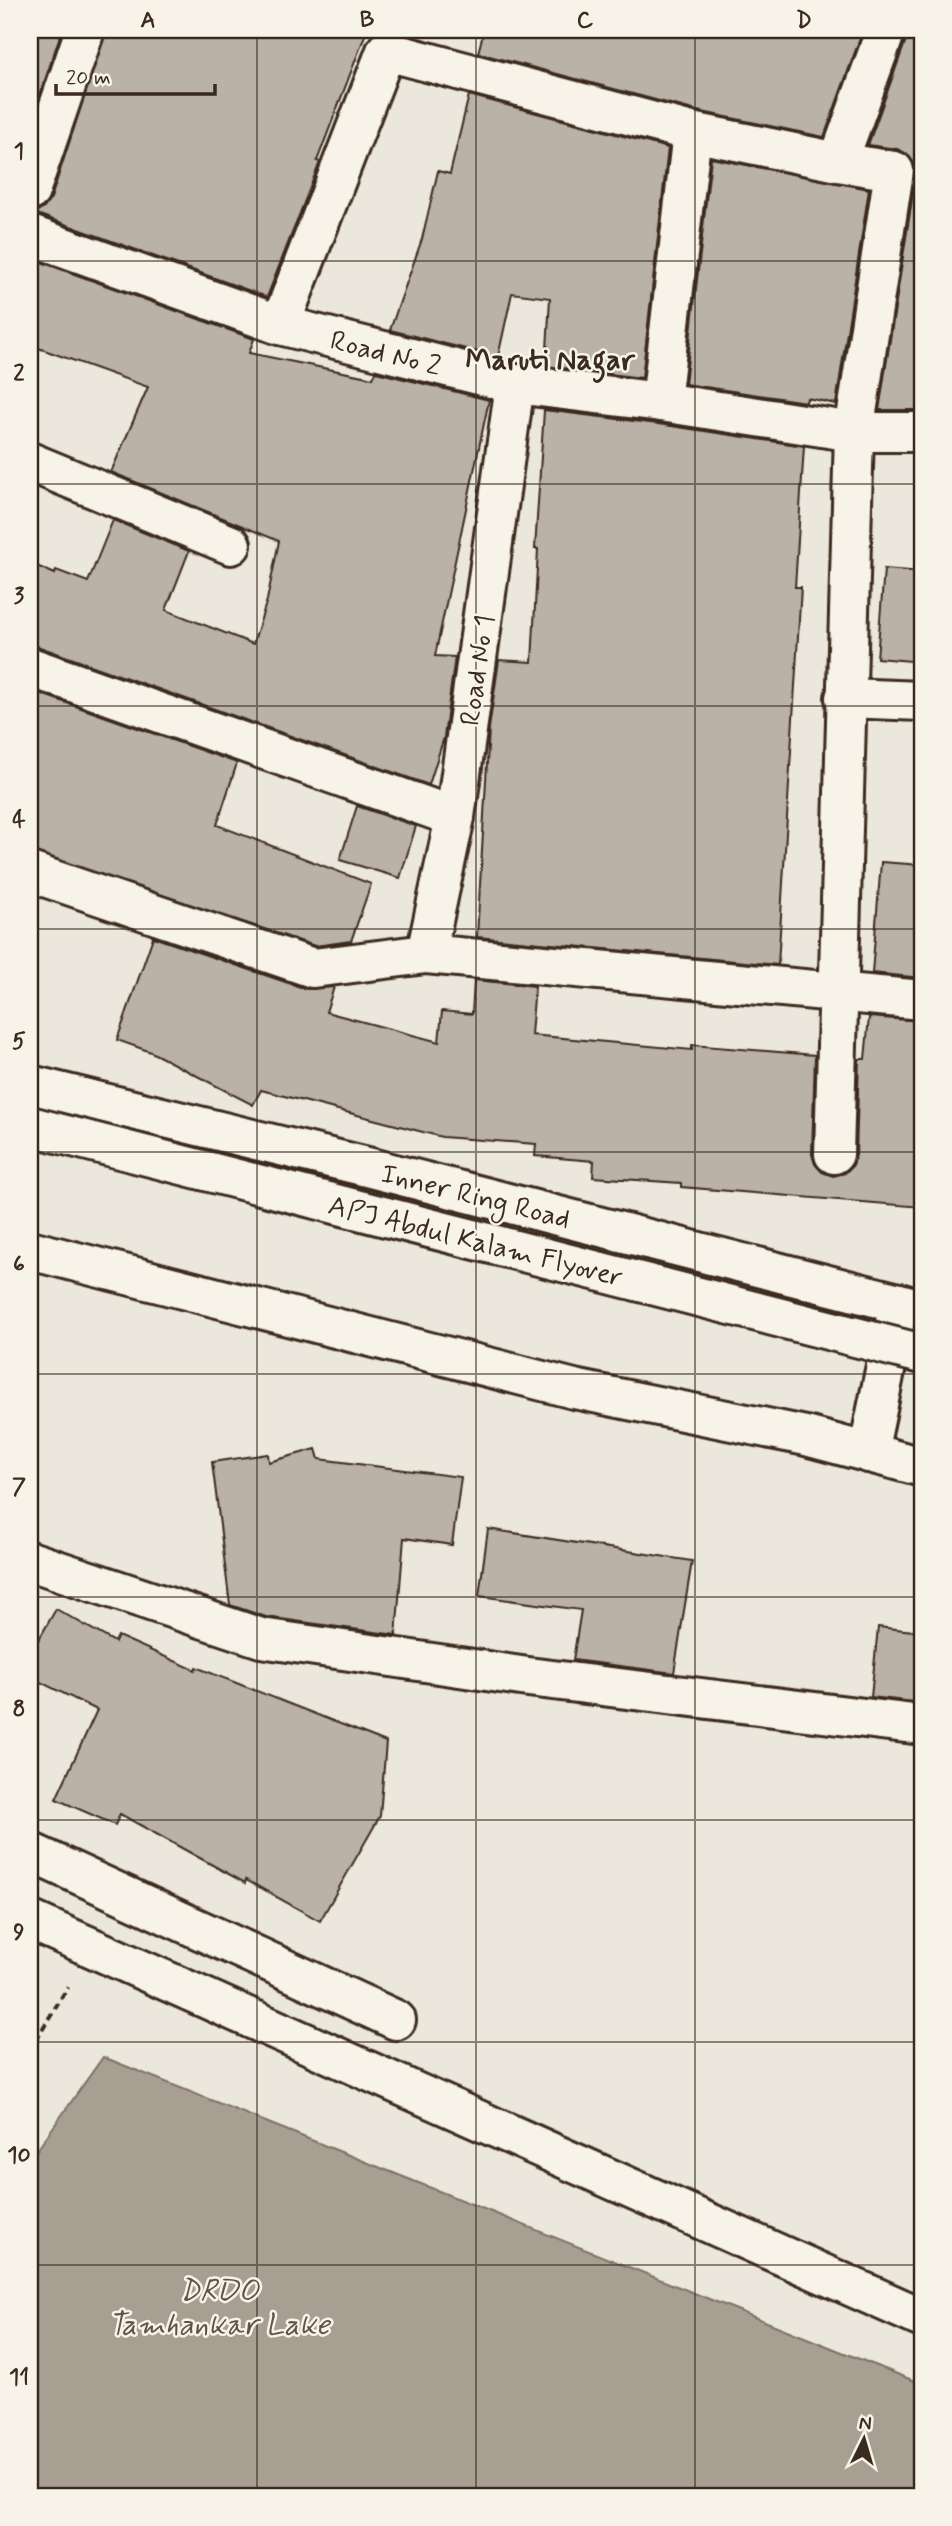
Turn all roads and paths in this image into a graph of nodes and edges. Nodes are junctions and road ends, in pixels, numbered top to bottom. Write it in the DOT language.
graph roads {
  1 [pos="85,30"];
  2 [pos="886,30"];
  3 [pos="390,40"];
  4 [pos="692,132"];
  5 [pos="838,162"];
  6 [pos="30,191"];
  7 [pos="30,235"];
  8 [pos="280,325"];
  9 [pos="515,384"];
  10 [pos="661,402"];
  11 [pos="854,432"];
  12 [pos="922,432"];
  13 [pos="30,462"];
  14 [pos="230,545"];
  15 [pos="30,667"];
  16 [pos="845,698"];
  17 [pos="922,701"];
  18 [pos="455,817"];
  19 [pos="30,872"];
  20 [pos="426,954"];
  21 [pos="837,992"];
  22 [pos="922,1000"];
  23 [pos="30,1086"];
  24 [pos="30,1126"];
  25 [pos="834,1154"];
  26 [pos="30,1250"];
  27 [pos="911,1306"];
  28 [pos="922,1354"];
  29 [pos="868,1452"];
  30 [pos="922,1467"];
  31 [pos="30,1561"];
  32 [pos="922,1725"];
  33 [pos="30,1852"];
  34 [pos="30,1920"];
  35 [pos="93,1948"];
  36 [pos="396,2020"];
  37 [pos="30,2050"];
  38 [pos="922,2318"];
  1 -- 6 [label="main road"];
  2 -- 5 [label="main road"];
  3 -- 4 [label="main road"];
  3 -- 8 [label="main road"];
  4 -- 5 [label="main road"];
  4 -- 10 [label="main road"];
  5 -- 11 [label="main road"];
  7 -- 8 [label="main road, Road No 2"];
  8 -- 9 [label="main road, Road No 2"];
  9 -- 10 [label="main road, Road No 2"];
  9 -- 18 [label="main road, Road No 1"];
  10 -- 11 [label="main road, Road No 2"];
  11 -- 12 [label="main road, Road No 2"];
  11 -- 16 [label="main road"];
  13 -- 14 [label="main road"];
  15 -- 18 [label="main road"];
  16 -- 17 [label="main road"];
  16 -- 21 [label="main road"];
  18 -- 20 [label="main road, Road No 1"];
  19 -- 20 [label="main road"];
  20 -- 21 [label="main road"];
  21 -- 22 [label="main road"];
  21 -- 25 [label="main road"];
  23 -- 27 [label="main road, Inner Ring Road"];
  24 -- 28 [label="main road, APJ Abdul Kalam Flyover, bridge"];
  26 -- 29 [label="main road"];
  27 -- 29 [label="main road"];
  29 -- 30 [label="main road"];
  31 -- 32 [label="main road"];
  33 -- 36 [label="main road"];
  34 -- 35 [label="main road"];
  35 -- 37 [label="path"];
  35 -- 38 [label="main road"];
}
